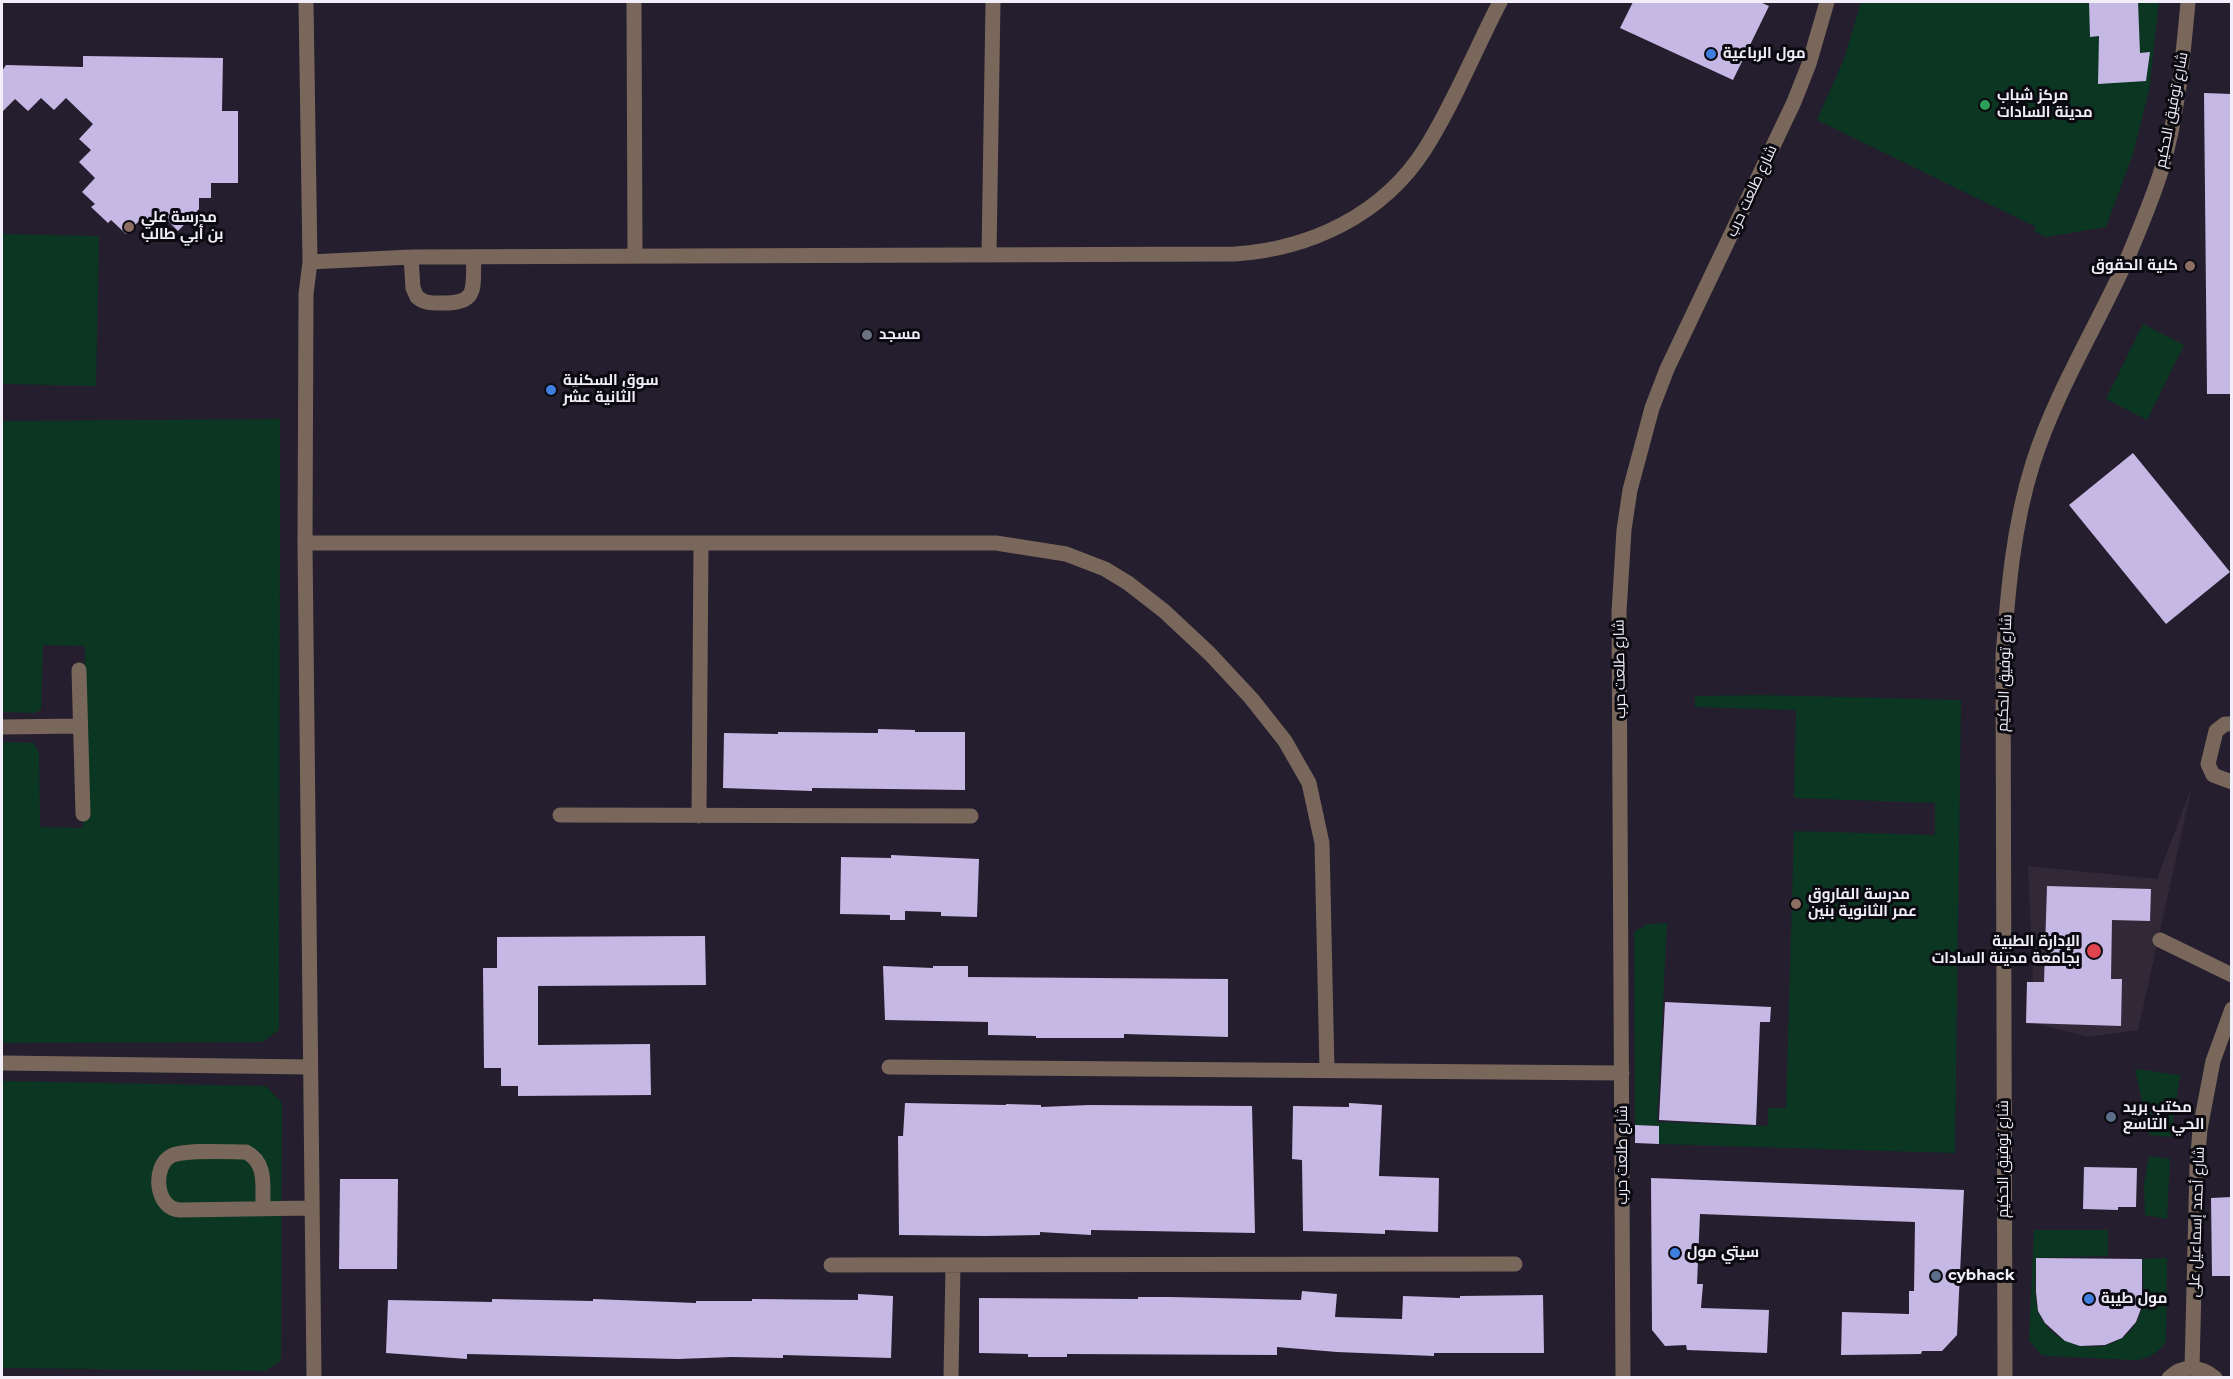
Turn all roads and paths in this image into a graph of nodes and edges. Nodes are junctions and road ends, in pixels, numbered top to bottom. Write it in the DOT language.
graph roads {
  1 [pos="306,2"];
  2 [pos="634,2"];
  3 [pos="993,2"];
  4 [pos="1500,2"];
  5 [pos="1827,2"];
  6 [pos="2188,2"];
  7 [pos="989,255"];
  8 [pos="635,256"];
  9 [pos="411,257"];
  10 [pos="474,257"];
  11 [pos="310,262"];
  12 [pos="305,543"];
  13 [pos="701,543"];
  14 [pos="79,670"];
  15 [pos="2231,724"];
  16 [pos="80,726"];
  17 [pos="2,727"];
  18 [pos="2232,782"];
  19 [pos="83,814"];
  20 [pos="560,815"];
  21 [pos="699,816"];
  22 [pos="971,816"];
  23 [pos="2160,940"];
  24 [pos="2232,975"];
  25 [pos="2232,1009"];
  26 [pos="2,1063"];
  27 [pos="889,1066"];
  28 [pos="310,1067"];
  29 [pos="1327,1071"];
  30 [pos="1622,1073"];
  31 [pos="263,1208"];
  32 [pos="312,1208"];
  33 [pos="1515,1264"];
  34 [pos="831,1265"];
  35 [pos="953,1265"];
  36 [pos="2192,1368"];
  37 [pos="314,1377"];
  38 [pos="951,1377"];
  39 [pos="1623,1377"];
  40 [pos="2005,1377"];
  41 [pos="2169,1377"];
  42 [pos="2215,1377"];
  1 -- 11 [label="street"];
  2 -- 8 [label="street"];
  3 -- 7 [label="street"];
  4 -- 7 [label="street"];
  5 -- 30 [label="street, شارع طلعت حرب"];
  6 -- 40 [label="street, شارع توفيق الحكيم"];
  7 -- 8 [label="street"];
  8 -- 10 [label="street"];
  9 -- 10 [label="street"];
  9 -- 10 [label="street"];
  9 -- 11 [label="street"];
  11 -- 12 [label="street"];
  12 -- 13 [label="street"];
  12 -- 28 [label="street"];
  13 -- 21 [label="street"];
  13 -- 29 [label="street"];
  14 -- 16 [label="street"];
  15 -- 18 [label="street"];
  16 -- 17 [label="street"];
  16 -- 19 [label="street"];
  20 -- 21 [label="street"];
  21 -- 22 [label="street"];
  23 -- 24 [label="street"];
  25 -- 36 [label="street, شارع أحمد إسماعيل على"];
  26 -- 28 [label="street"];
  27 -- 29 [label="street"];
  28 -- 32 [label="street"];
  29 -- 30 [label="street"];
  30 -- 39 [label="street, شارع طلعت حرب"];
  31 -- 31 [label="street"];
  31 -- 32 [label="street"];
  32 -- 37 [label="street"];
  33 -- 35 [label="street"];
  34 -- 35 [label="street"];
  35 -- 38 [label="street"];
  36 -- 41 [label="street"];
  36 -- 42 [label="street"];
}
